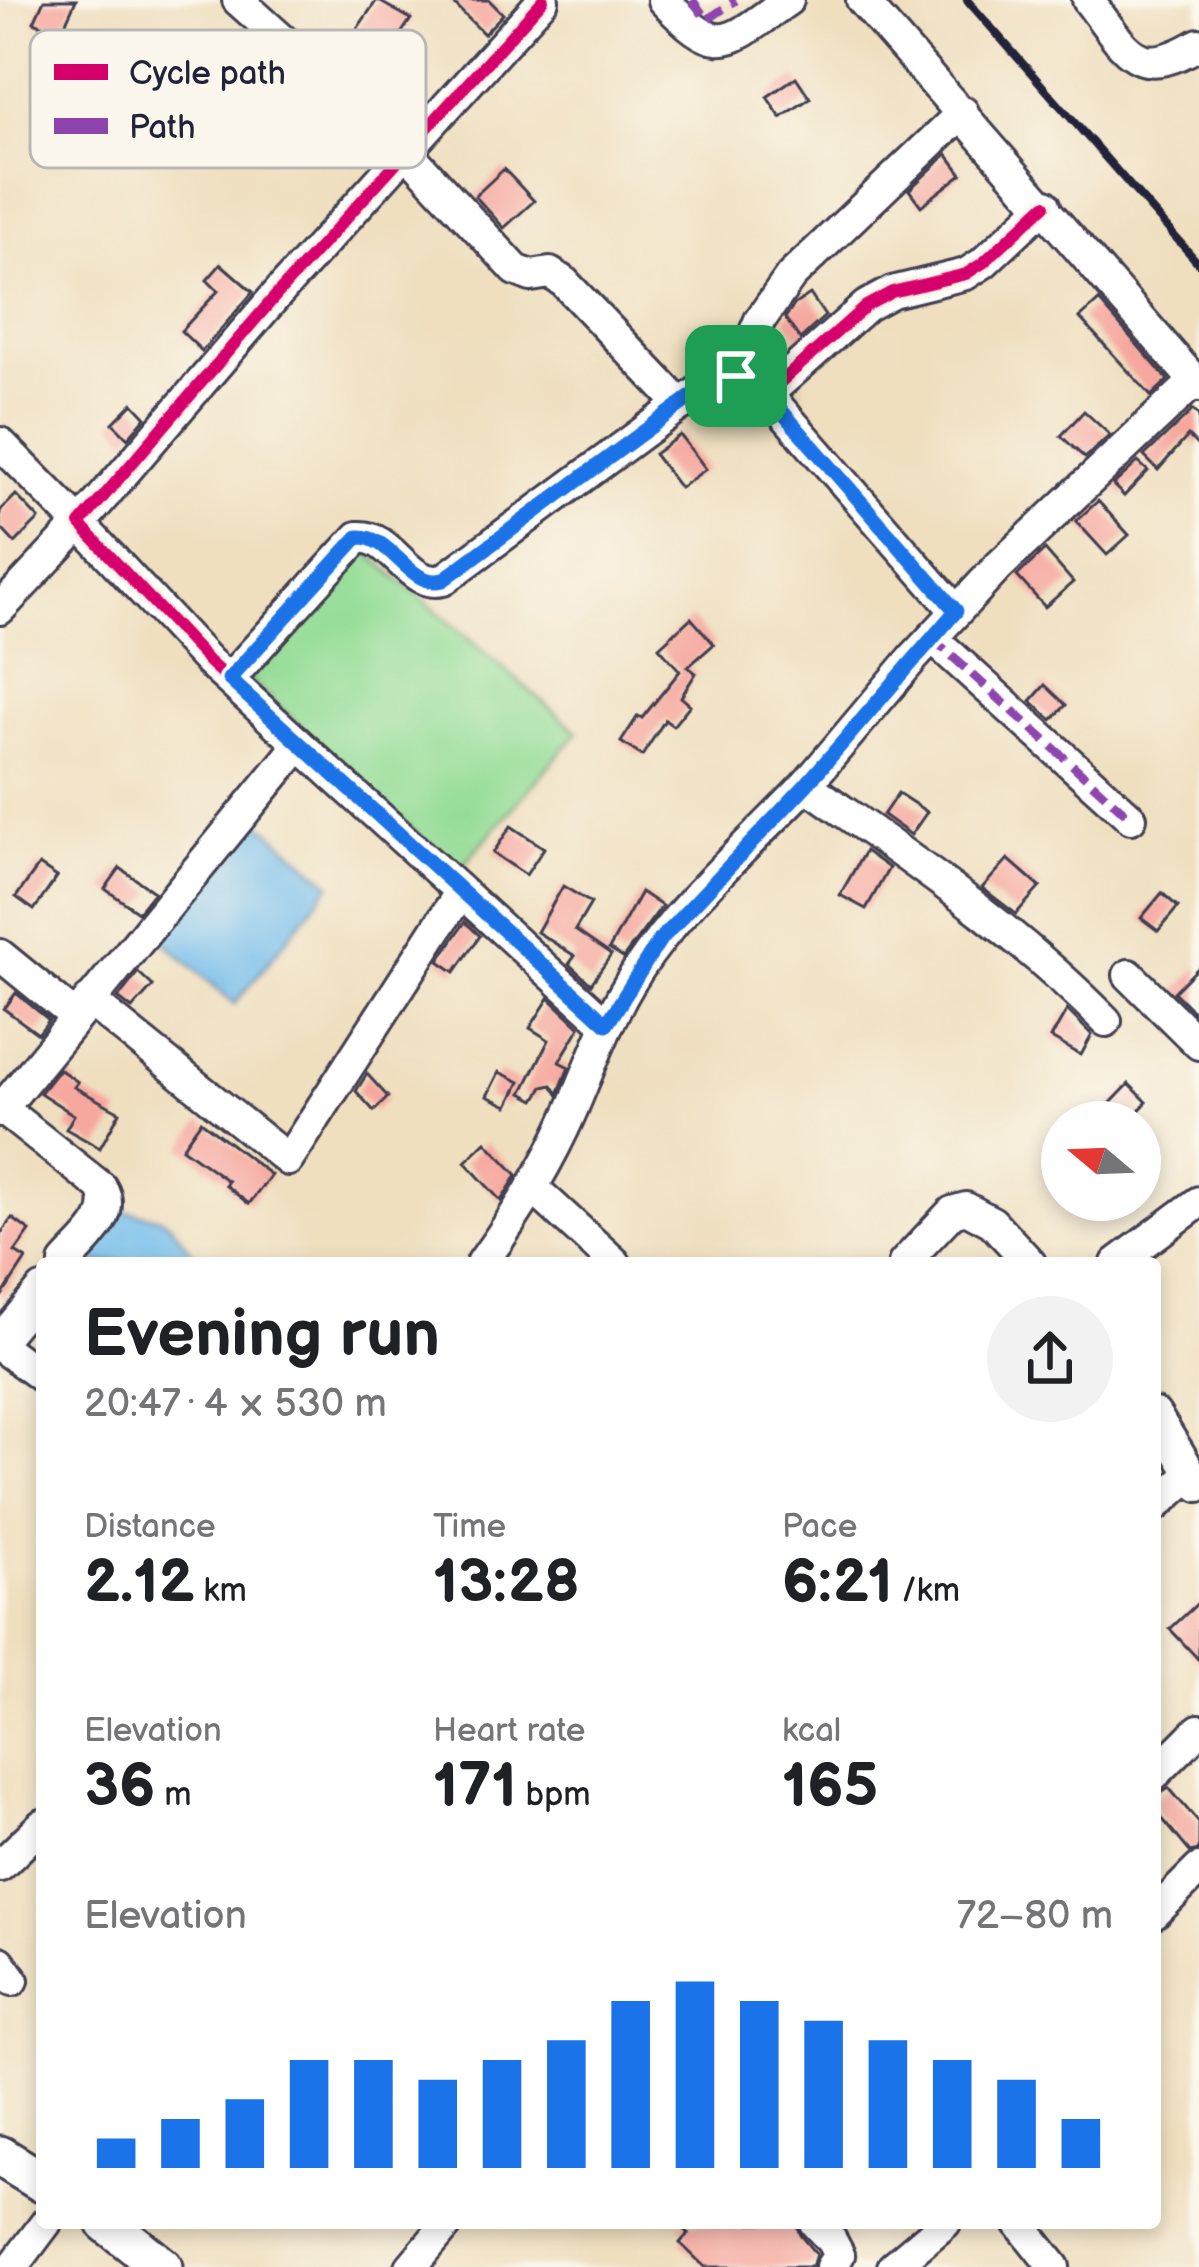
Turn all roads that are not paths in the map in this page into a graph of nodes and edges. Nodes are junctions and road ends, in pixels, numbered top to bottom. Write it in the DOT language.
graph roads {
  1 [pos="238,0"];
  2 [pos="543,0"];
  3 [pos="663,0"];
  4 [pos="788,0"];
  5 [pos="1088,0"];
  6 [pos="870,9"];
  7 [pos="271,30"];
  8 [pos="1199,44"];
  9 [pos="962,112"];
  10 [pos="426,131"];
  11 [pos="392,168"];
  12 [pos="422,168"];
  13 [pos="1045,206"];
  14 [pos="736,376"];
  15 [pos="1197,383"];
  16 [pos="765,392"];
  17 [pos="681,405"];
  18 [pos="0,443"];
  19 [pos="80,524"];
  20 [pos="0,609"];
  21 [pos="956,611"];
  22 [pos="932,638"];
  23 [pos="212,663"];
  24 [pos="299,745"];
  25 [pos="806,785"];
  26 [pos="1131,818"];
  27 [pos="460,893"];
  28 [pos="0,955"];
  29 [pos="1129,975"];
  30 [pos="82,1008"];
  31 [pos="1106,1021"];
  32 [pos="607,1024"];
  33 [pos="1199,1044"];
  34 [pos="1,1109"];
  35 [pos="532,1187"];
  36 [pos="1199,1202"];
  37 [pos="70,1257"];
  38 [pos="486,1257"];
  39 [pos="608,1257"];
  40 [pos="910,1257"];
  41 [pos="1024,1257"];
  42 [pos="1125,1257"];
  43 [pos="36,1297"];
  44 [pos="0,1342"];
  45 [pos="36,1372"];
  46 [pos="1161,1424"];
  47 [pos="1195,1480"];
  48 [pos="1161,1502"];
  49 [pos="1199,1730"];
  50 [pos="1161,1768"];
  51 [pos="36,1831"];
  52 [pos="0,1866"];
  53 [pos="1199,1869"];
  54 [pos="1161,1907"];
  55 [pos="0,2156"];
  56 [pos="36,2178"];
  57 [pos="42,2229"];
  58 [pos="114,2229"];
  59 [pos="443,2229"];
  60 [pos="938,2229"];
  61 [pos="1024,2229"];
  62 [pos="13,2267"];
  63 [pos="162,2267"];
  64 [pos="412,2267"];
  65 [pos="893,2267"];
  66 [pos="1054,2267"];
  1 -- 7 [label="street"];
  2 -- 10 [label="street"];
  3 -- 4 [label="street"];
  5 -- 8 [label="street"];
  6 -- 9 [label="street"];
  9 -- 13 [label="street"];
  9 -- 14 [label="street"];
  11 -- 19 [label="street"];
  12 -- 17 [label="street"];
  13 -- 15 [label="street"];
  13 -- 16 [label="street"];
  14 -- 16 [label="street"];
  14 -- 17 [label="street"];
  15 -- 21 [label="street"];
  16 -- 21 [label="street"];
  17 -- 23 [label="street"];
  18 -- 19 [label="street"];
  19 -- 20 [label="street"];
  19 -- 23 [label="street"];
  21 -- 22 [label="street"];
  22 -- 25 [label="street"];
  22 -- 26 [label="street"];
  23 -- 24 [label="street"];
  24 -- 27 [label="street"];
  24 -- 30 [label="street"];
  25 -- 31 [label="street"];
  25 -- 32 [label="street"];
  27 -- 30 [label="street"];
  27 -- 32 [label="street"];
  28 -- 30 [label="street"];
  29 -- 33 [label="street"];
  30 -- 34 [label="street"];
  32 -- 35 [label="street"];
  34 -- 37 [label="street"];
  35 -- 38 [label="street"];
  35 -- 39 [label="street"];
  36 -- 42 [label="street"];
  40 -- 41 [label="street"];
  43 -- 44 [label="street"];
  44 -- 45 [label="street"];
  46 -- 47 [label="street"];
  47 -- 48 [label="street"];
  49 -- 50 [label="street"];
  51 -- 52 [label="street"];
  53 -- 54 [label="street"];
  55 -- 56 [label="street"];
  57 -- 62 [label="street"];
  58 -- 63 [label="street"];
  59 -- 64 [label="street"];
  60 -- 65 [label="street"];
  61 -- 66 [label="street"];
}
